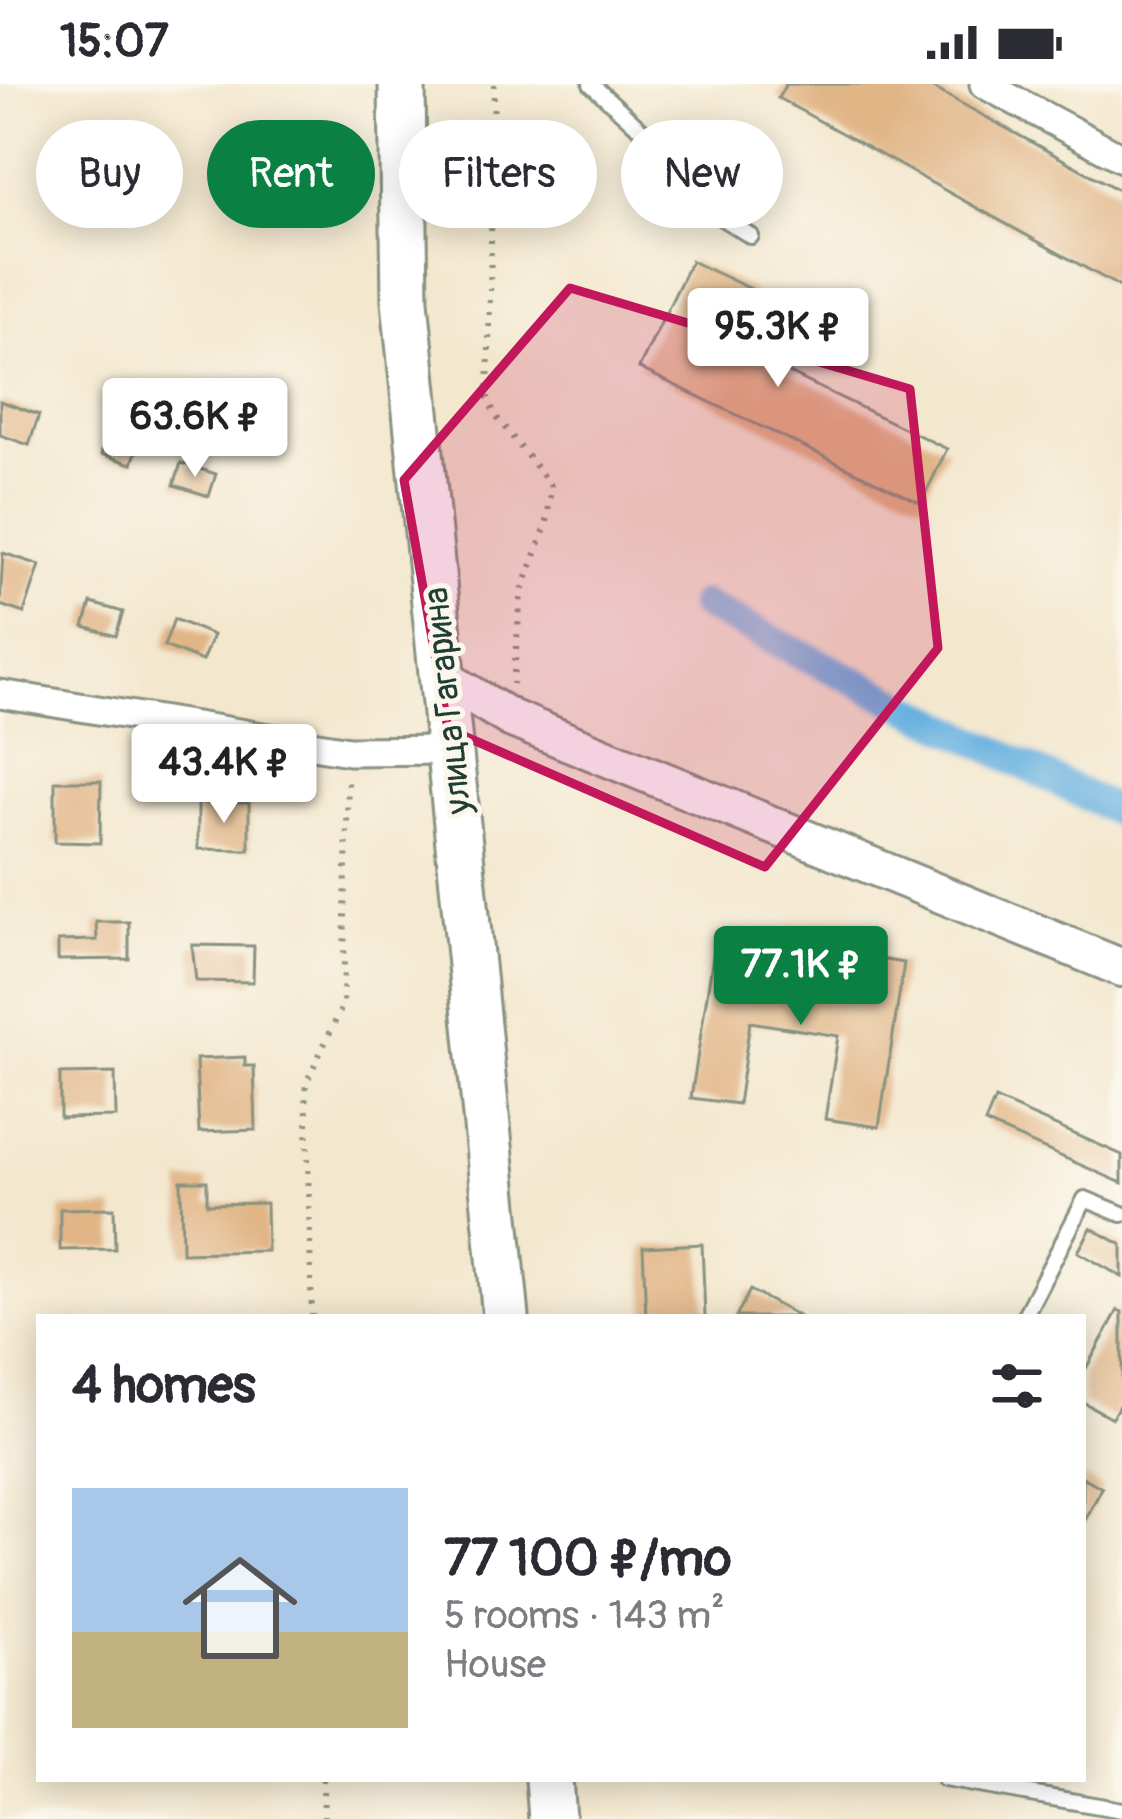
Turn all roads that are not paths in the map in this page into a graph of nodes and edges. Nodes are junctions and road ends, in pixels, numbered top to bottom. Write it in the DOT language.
graph roads {
  1 [pos="402,84"];
  2 [pos="591,84"];
  3 [pos="984,84"];
  4 [pos="1122,158"];
  5 [pos="752,236"];
  6 [pos="446,679"];
  7 [pos="0,694"];
  8 [pos="451,749"];
  9 [pos="1122,968"];
  10 [pos="1122,1214"];
  11 [pos="506,1314"];
  12 [pos="1026,1314"];
  13 [pos="549,1782"];
  14 [pos="961,1782"];
  15 [pos="1122,1810"];
  16 [pos="551,1819"];
  1 -- 6 [label="main road, улица Гагарина"];
  2 -- 5 [label="lane"];
  3 -- 4 [label="street"];
  6 -- 8 [label="main road, улица Гагарина"];
  6 -- 9 [label="street"];
  7 -- 8 [label="street"];
  8 -- 11 [label="main road, улица Гагарина"];
  10 -- 12 [label="lane"];
  13 -- 16 [label="main road"];
  14 -- 15 [label="lane"];
}
